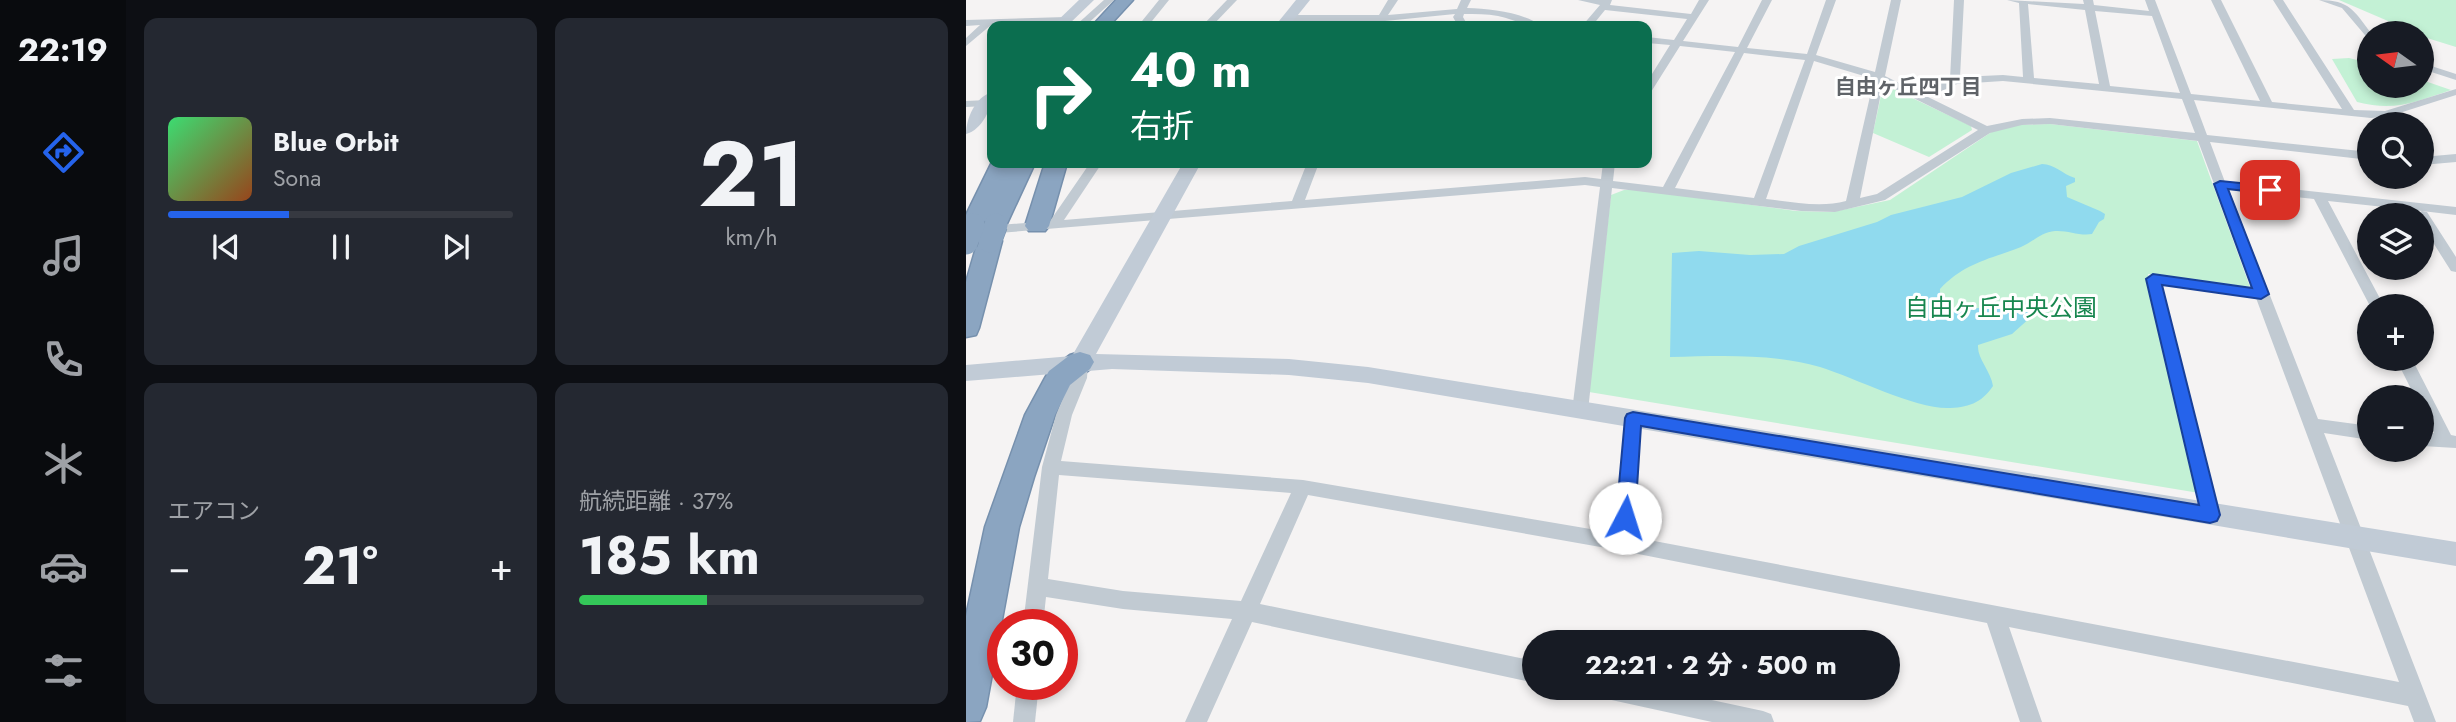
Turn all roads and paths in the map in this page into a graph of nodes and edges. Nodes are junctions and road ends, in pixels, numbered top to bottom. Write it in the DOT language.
graph roads {
  1 [pos="1087,0"];
  2 [pos="1110,0"];
  3 [pos="1125,0"];
  4 [pos="1140,0"];
  5 [pos="1164,0"];
  6 [pos="1232,0"];
  7 [pos="1303,0"];
  8 [pos="1393,0"];
  9 [pos="1466,0"];
  10 [pos="1583,0"];
  11 [pos="1704,0"];
  12 [pos="1767,0"];
  13 [pos="1831,0"];
  14 [pos="1896,0"];
  15 [pos="1959,0"];
  16 [pos="2020,0"];
  17 [pos="2150,0"];
  18 [pos="2216,0"];
  19 [pos="2278,0"];
  20 [pos="2324,0"];
  21 [pos="1606,4"];
  22 [pos="2088,4"];
  23 [pos="1460,11"];
  24 [pos="2155,14"];
  25 [pos="1693,17"];
  26 [pos="1064,21"];
  27 [pos="1086,21"];
  28 [pos="1105,21"];
  29 [pos="1120,21"];
  30 [pos="1147,21"];
  31 [pos="1212,21"];
  32 [pos="1287,21"];
  33 [pos="1380,21"];
  34 [pos="1386,21"];
  35 [pos="1460,21"];
  36 [pos="1524,21"];
  37 [pos="1591,21"];
  38 [pos="2357,21"];
  39 [pos="987,22"];
  40 [pos="966,23"];
  41 [pos="987,24"];
  42 [pos="1652,41"];
  43 [pos="966,43"];
  44 [pos="1676,43"];
  45 [pos="1741,50"];
  46 [pos="1810,57"];
  47 [pos="2434,70"];
  48 [pos="1652,72"];
  49 [pos="1879,77"];
  50 [pos="2456,78"];
  51 [pos="2029,80"];
  52 [pos="1955,81"];
  53 [pos="2105,89"];
  54 [pos="2456,92"];
  55 [pos="1919,97"];
  56 [pos="2189,98"];
  57 [pos="987,100"];
  58 [pos="987,103"];
  59 [pos="966,104"];
  60 [pos="2268,105"];
  61 [pos="2350,113"];
  62 [pos="966,129"];
  63 [pos="1986,130"];
  64 [pos="2204,139"];
  65 [pos="2357,155"];
  66 [pos="2456,158"];
  67 [pos="2434,160"];
  68 [pos="1000,168"];
  69 [pos="1021,168"];
  70 [pos="1055,168"];
  71 [pos="1092,168"];
  72 [pos="1189,168"];
  73 [pos="1311,168"];
  74 [pos="1608,168"];
  75 [pos="1607,182"];
  76 [pos="2220,184"];
  77 [pos="1668,189"];
  78 [pos="2319,195"];
  79 [pos="1759,202"];
  80 [pos="2367,203"];
  81 [pos="1297,205"];
  82 [pos="1852,205"];
  83 [pos="2456,211"];
  84 [pos="2434,212"];
  85 [pos="1163,216"];
  86 [pos="1046,226"];
  87 [pos="978,233"];
  88 [pos="2434,234"];
  89 [pos="2456,268"];
  90 [pos="2261,294"];
  91 [pos="2370,294"];
  92 [pos="966,328"];
  93 [pos="1080,362"];
  94 [pos="2411,371"];
  95 [pos="966,373"];
  96 [pos="1580,411"];
  97 [pos="1633,418"];
  98 [pos="2311,425"];
  99 [pos="2357,431"];
  100 [pos="2451,442"];
  101 [pos="1051,467"];
  102 [pos="1303,487"];
  103 [pos="2210,515"];
  104 [pos="2357,540"];
  105 [pos="1623,543"];
  106 [pos="2456,554"];
  107 [pos="1037,586"];
  108 [pos="1035,609"];
  109 [pos="1246,611"];
  110 [pos="1995,616"];
  111 [pos="1522,669"];
  112 [pos="2414,696"];
  113 [pos="1026,700"];
  114 [pos="1662,700"];
  115 [pos="966,706"];
  116 [pos="1024,722"];
  117 [pos="1196,722"];
  118 [pos="1763,722"];
  119 [pos="2031,722"];
  120 [pos="2425,722"];
  1 -- 26 [label="street"];
  2 -- 27 [label="street"];
  3 -- 28 [label="highway"];
  4 -- 29 [label="highway"];
  5 -- 30 [label="street"];
  6 -- 31 [label="street"];
  7 -- 32 [label="street"];
  8 -- 33 [label="street"];
  9 -- 23 [label="street"];
  10 -- 21 [label="street"];
  11 -- 25 [label="street"];
  12 -- 45 [label="street"];
  13 -- 46 [label="street"];
  14 -- 49 [label="street"];
  15 -- 52 [label="street"];
  16 -- 22 [label="street"];
  16 -- 51 [label="street"];
  17 -- 24 [label="street"];
  18 -- 60 [label="street"];
  19 -- 61 [label="street"];
  20 -- 38 [label="street"];
  21 -- 25 [label="street"];
  21 -- 37 [label="street"];
  22 -- 24 [label="street"];
  22 -- 53 [label="street"];
  23 -- 34 [label="street"];
  23 -- 35 [label="street"];
  23 -- 36 [label="street"];
  24 -- 56 [label="street"];
  25 -- 44 [label="street"];
  39 -- 40 [label="street"];
  41 -- 43 [label="street"];
  42 -- 44 [label="street"];
  44 -- 45 [label="street"];
  44 -- 48 [label="street"];
  45 -- 46 [label="street"];
  45 -- 77 [label="street"];
  46 -- 49 [label="street"];
  46 -- 79 [label="street"];
  47 -- 50 [label="street"];
  49 -- 55 [label="street"];
  49 -- 82 [label="street"];
  51 -- 52 [label="street"];
  51 -- 53 [label="street"];
  52 -- 55 [label="street"];
  53 -- 56 [label="street"];
  54 -- 61 [label="street"];
  55 -- 63 [label="street"];
  56 -- 60 [label="street"];
  56 -- 64 [label="street"];
  57 -- 59 [label="street"];
  58 -- 62 [label="street"];
  60 -- 61 [label="street"];
  63 -- 64 [label="street"];
  63 -- 82 [label="street"];
  64 -- 65 [label="street"];
  64 -- 76 [label="street"];
  66 -- 67 [label="street"];
  68 -- 87 [label="highway"];
  69 -- 87 [label="highway"];
  70 -- 86 [label="highway"];
  71 -- 86 [label="street"];
  72 -- 85 [label="street"];
  73 -- 81 [label="street"];
  74 -- 75 [label="street"];
  75 -- 77 [label="street"];
  75 -- 81 [label="street"];
  75 -- 96 [label="street"];
  76 -- 78 [label="street"];
  76 -- 90 [label="street"];
  77 -- 79 [label="street"];
  78 -- 80 [label="street"];
  78 -- 91 [label="street"];
  79 -- 82 [label="street"];
  81 -- 85 [label="street"];
  83 -- 84 [label="street"];
  85 -- 86 [label="street"];
  85 -- 93 [label="street"];
  86 -- 87 [label="street"];
  87 -- 92 [label="highway"];
  88 -- 89 [label="street"];
  90 -- 98 [label="street"];
  90 -- 103 [label="street"];
  93 -- 95 [label="street"];
  93 -- 96 [label="street"];
  93 -- 101 [label="street"];
  93 -- 115 [label="highway"];
  94 -- 100 [label="street"];
  96 -- 97 [label="street"];
  97 -- 103 [label="street"];
  97 -- 105 [label="street"];
  98 -- 99 [label="street"];
  98 -- 104 [label="street"];
  101 -- 102 [label="street"];
  101 -- 107 [label="street"];
  102 -- 105 [label="street"];
  102 -- 109 [label="street"];
  103 -- 104 [label="street"];
  104 -- 106 [label="street"];
  104 -- 112 [label="street"];
  105 -- 110 [label="street"];
  107 -- 108 [label="street"];
  107 -- 109 [label="street"];
  109 -- 111 [label="street"];
  109 -- 117 [label="street"];
  110 -- 112 [label="street"];
  110 -- 119 [label="street"];
  112 -- 120 [label="street"];
  113 -- 116 [label="street"];
  114 -- 118 [label="street"];
}
